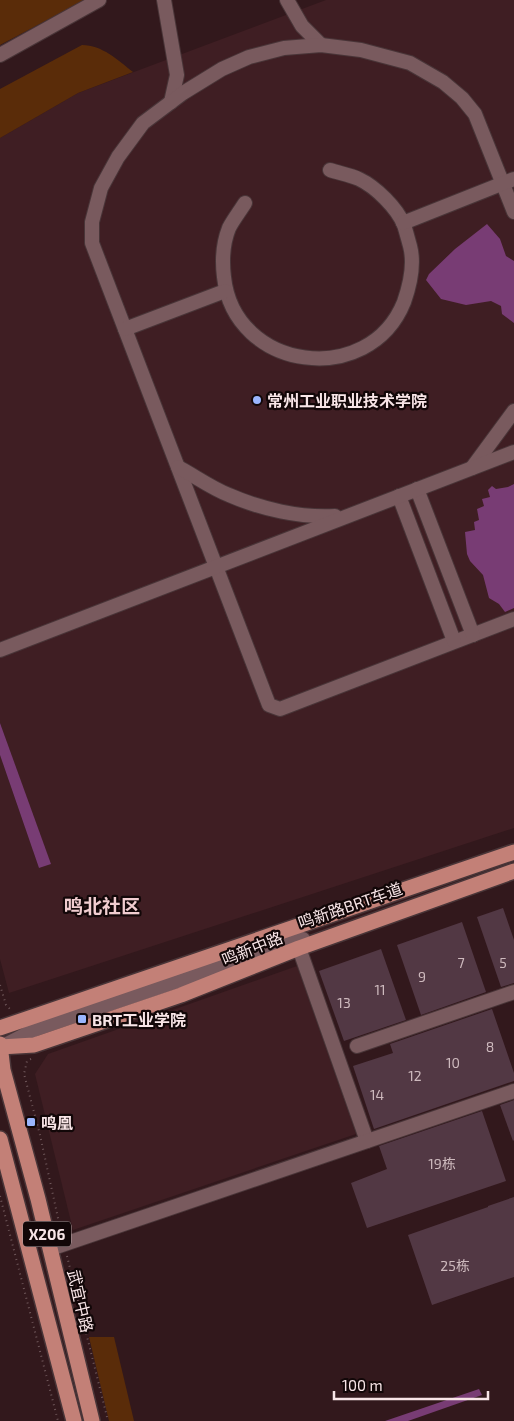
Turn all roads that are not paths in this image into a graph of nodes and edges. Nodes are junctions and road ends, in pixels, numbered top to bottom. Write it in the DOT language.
graph roads {
  1 [pos="98,0"];
  2 [pos="164,0"];
  3 [pos="287,0"];
  4 [pos="321,45"];
  5 [pos="0,54"];
  6 [pos="172,102"];
  7 [pos="330,170"];
  8 [pos="508,181"];
  9 [pos="245,202"];
  10 [pos="514,212"];
  11 [pos="403,223"];
  12 [pos="225,291"];
  13 [pos="125,329"];
  14 [pos="514,411"];
  15 [pos="514,452"];
  16 [pos="178,467"];
  17 [pos="472,468"];
  18 [pos="417,489"];
  19 [pos="399,496"];
  20 [pos="350,515"];
  21 [pos="216,566"];
  22 [pos="514,619"];
  23 [pos="473,635"];
  24 [pos="454,641"];
  25 [pos="0,650"];
  26 [pos="514,852"];
  27 [pos="514,860"];
  28 [pos="514,870"];
  29 [pos="299,948"];
  30 [pos="514,992"];
  31 [pos="0,1029"];
  32 [pos="0,1046"];
  33 [pos="357,1046"];
  34 [pos="514,1091"];
  35 [pos="0,1140"];
  36 [pos="367,1141"];
  37 [pos="5,1182"];
  38 [pos="57,1246"];
  39 [pos="74,1421"];
  40 [pos="92,1421"];
  1 -- 5 [label="street"];
  2 -- 6 [label="street"];
  3 -- 4 [label="street"];
  4 -- 6 [label="street"];
  4 -- 8 [label="street"];
  6 -- 13 [label="street"];
  7 -- 11 [label="street"];
  8 -- 10 [label="street"];
  8 -- 11 [label="street"];
  9 -- 12 [label="street"];
  11 -- 12 [label="street"];
  12 -- 13 [label="street"];
  13 -- 16 [label="street"];
  14 -- 17 [label="street"];
  15 -- 17 [label="street"];
  16 -- 20 [label="street"];
  16 -- 21 [label="street"];
  17 -- 18 [label="street"];
  18 -- 19 [label="street"];
  18 -- 23 [label="street"];
  19 -- 20 [label="street"];
  19 -- 24 [label="street"];
  20 -- 21 [label="street"];
  21 -- 24 [label="street"];
  21 -- 25 [label="street"];
  22 -- 23 [label="street"];
  23 -- 24 [label="street"];
  26 -- 31 [label="main road, 鸣新中路"];
  27 -- 31 [label="street, 鸣新路BRT车道"];
  28 -- 29 [label="main road, 鸣新中路"];
  28 -- 32 [label="street, 鸣新路BRT车道"];
  29 -- 32 [label="main road, 鸣新中路"];
  29 -- 36 [label="street"];
  30 -- 33 [label="street"];
  32 -- 38 [label="main road, 武宜中路 / X206"];
  34 -- 36 [label="street"];
  35 -- 37 [label="main road, X206"];
  36 -- 38 [label="street"];
  37 -- 39 [label="main road, X206"];
  38 -- 40 [label="main road, 武宜中路 / X206"];
}
